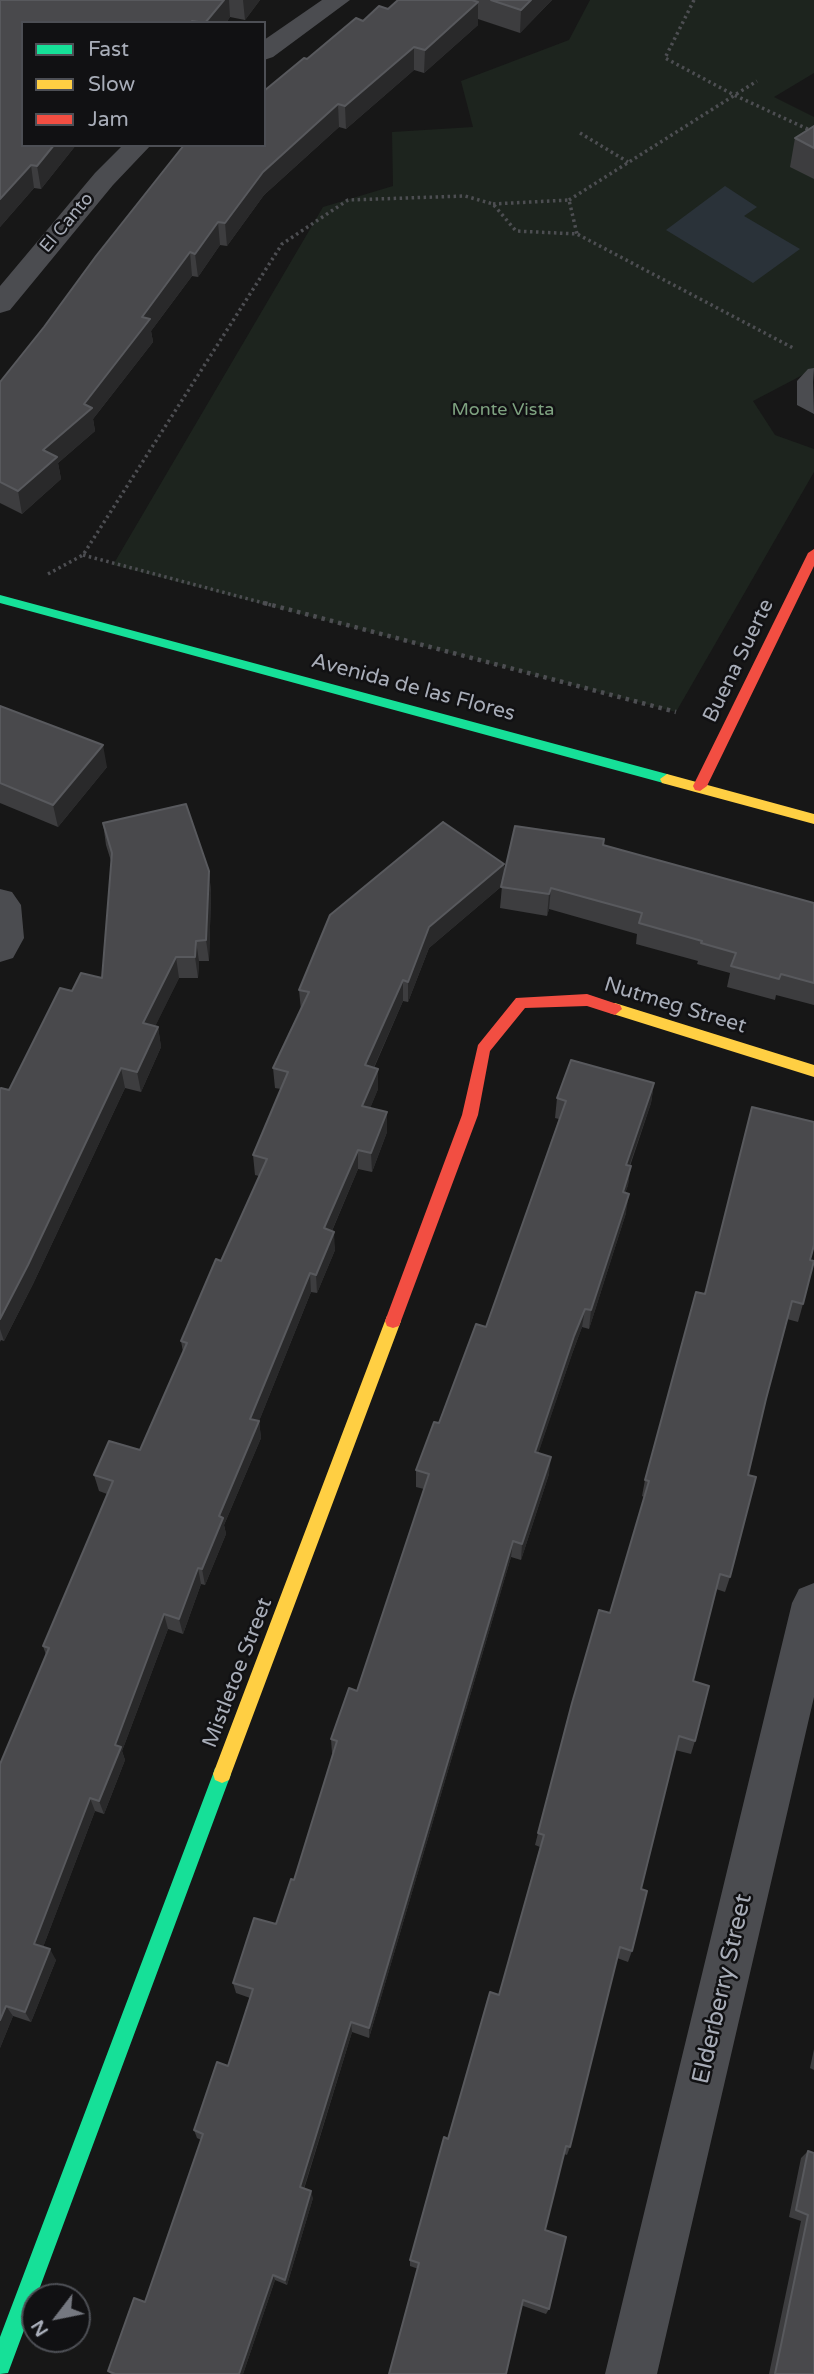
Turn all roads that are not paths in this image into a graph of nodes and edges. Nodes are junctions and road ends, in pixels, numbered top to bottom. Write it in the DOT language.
graph roads {
  1 [pos="338,0"];
  2 [pos="266,51"];
  3 [pos="136,147"];
  4 [pos="0,304"];
  5 [pos="814,373"];
  6 [pos="814,409"];
  7 [pos="814,553"];
  8 [pos="0,599"];
  9 [pos="700,786"];
  10 [pos="814,819"];
  11 [pos="0,902"];
  12 [pos="3,943"];
  13 [pos="521,1002"];
  14 [pos="814,1071"];
  15 [pos="814,1603"];
  16 [pos="0,2365"];
  17 [pos="631,2374"];
  1 -- 2 [label="street"];
  3 -- 4 [label="street, El Canto"];
  5 -- 6 [label="lane"];
  7 -- 9 [label="street, Buena Suerte"];
  8 -- 9 [label="street, Avenida de las Flores"];
  9 -- 10 [label="street, Avenida de las Flores"];
  11 -- 12 [label="street"];
  13 -- 14 [label="street, Nutmeg Street"];
  13 -- 16 [label="street, Mistletoe Street"];
  15 -- 17 [label="street, Elderberry Street"];
}
